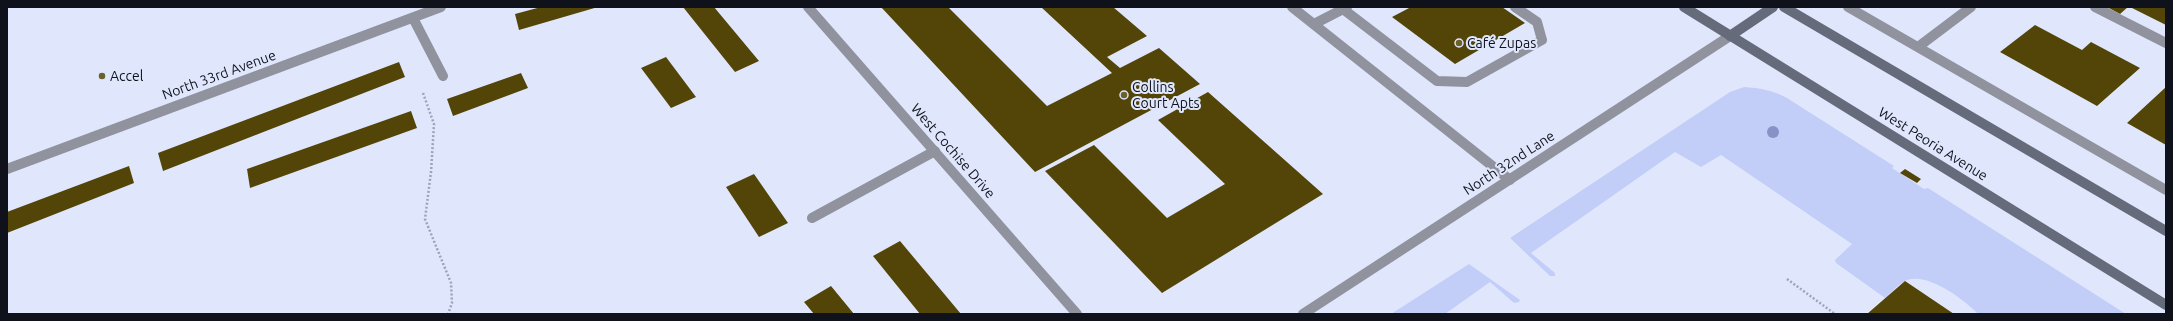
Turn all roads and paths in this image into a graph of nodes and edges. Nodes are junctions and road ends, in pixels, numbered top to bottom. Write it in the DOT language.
graph roads {
  1 [pos="441,7"];
  2 [pos="808,7"];
  3 [pos="1292,7"];
  4 [pos="1515,7"];
  5 [pos="1684,7"];
  6 [pos="1773,7"];
  7 [pos="1784,7"];
  8 [pos="1848,7"];
  9 [pos="1971,7"];
  10 [pos="2095,7"];
  11 [pos="1345,8"];
  12 [pos="413,18"];
  13 [pos="1314,24"];
  14 [pos="1730,36"];
  15 [pos="2166,43"];
  16 [pos="1918,47"];
  17 [pos="443,76"];
  18 [pos="422,92"];
  19 [pos="935,151"];
  20 [pos="7,169"];
  21 [pos="1510,180"];
  22 [pos="2166,190"];
  23 [pos="812,218"];
  24 [pos="2166,231"];
  25 [pos="1787,279"];
  26 [pos="2166,305"];
  27 [pos="448,314"];
  28 [pos="1077,314"];
  29 [pos="1303,314"];
  30 [pos="1835,314"];
  1 -- 12 [label="street, North 33rd Avenue"];
  2 -- 19 [label="street, West Cochise Drive"];
  3 -- 13 [label="street"];
  4 -- 11 [label="street"];
  5 -- 14 [label="main road, West Peoria Avenue"];
  6 -- 14 [label="main road"];
  7 -- 24 [label="main road"];
  8 -- 16 [label="street"];
  9 -- 16 [label="street"];
  10 -- 15 [label="street"];
  11 -- 13 [label="street"];
  12 -- 17 [label="street"];
  12 -- 20 [label="street, North 33rd Avenue"];
  13 -- 21 [label="street"];
  14 -- 21 [label="street, North 32nd Lane"];
  14 -- 26 [label="main road, West Peoria Avenue"];
  16 -- 22 [label="street"];
  18 -- 27 [label="path"];
  19 -- 23 [label="street"];
  19 -- 28 [label="street, West Cochise Drive"];
  21 -- 29 [label="street, North 32nd Lane"];
  25 -- 30 [label="path"];
}
